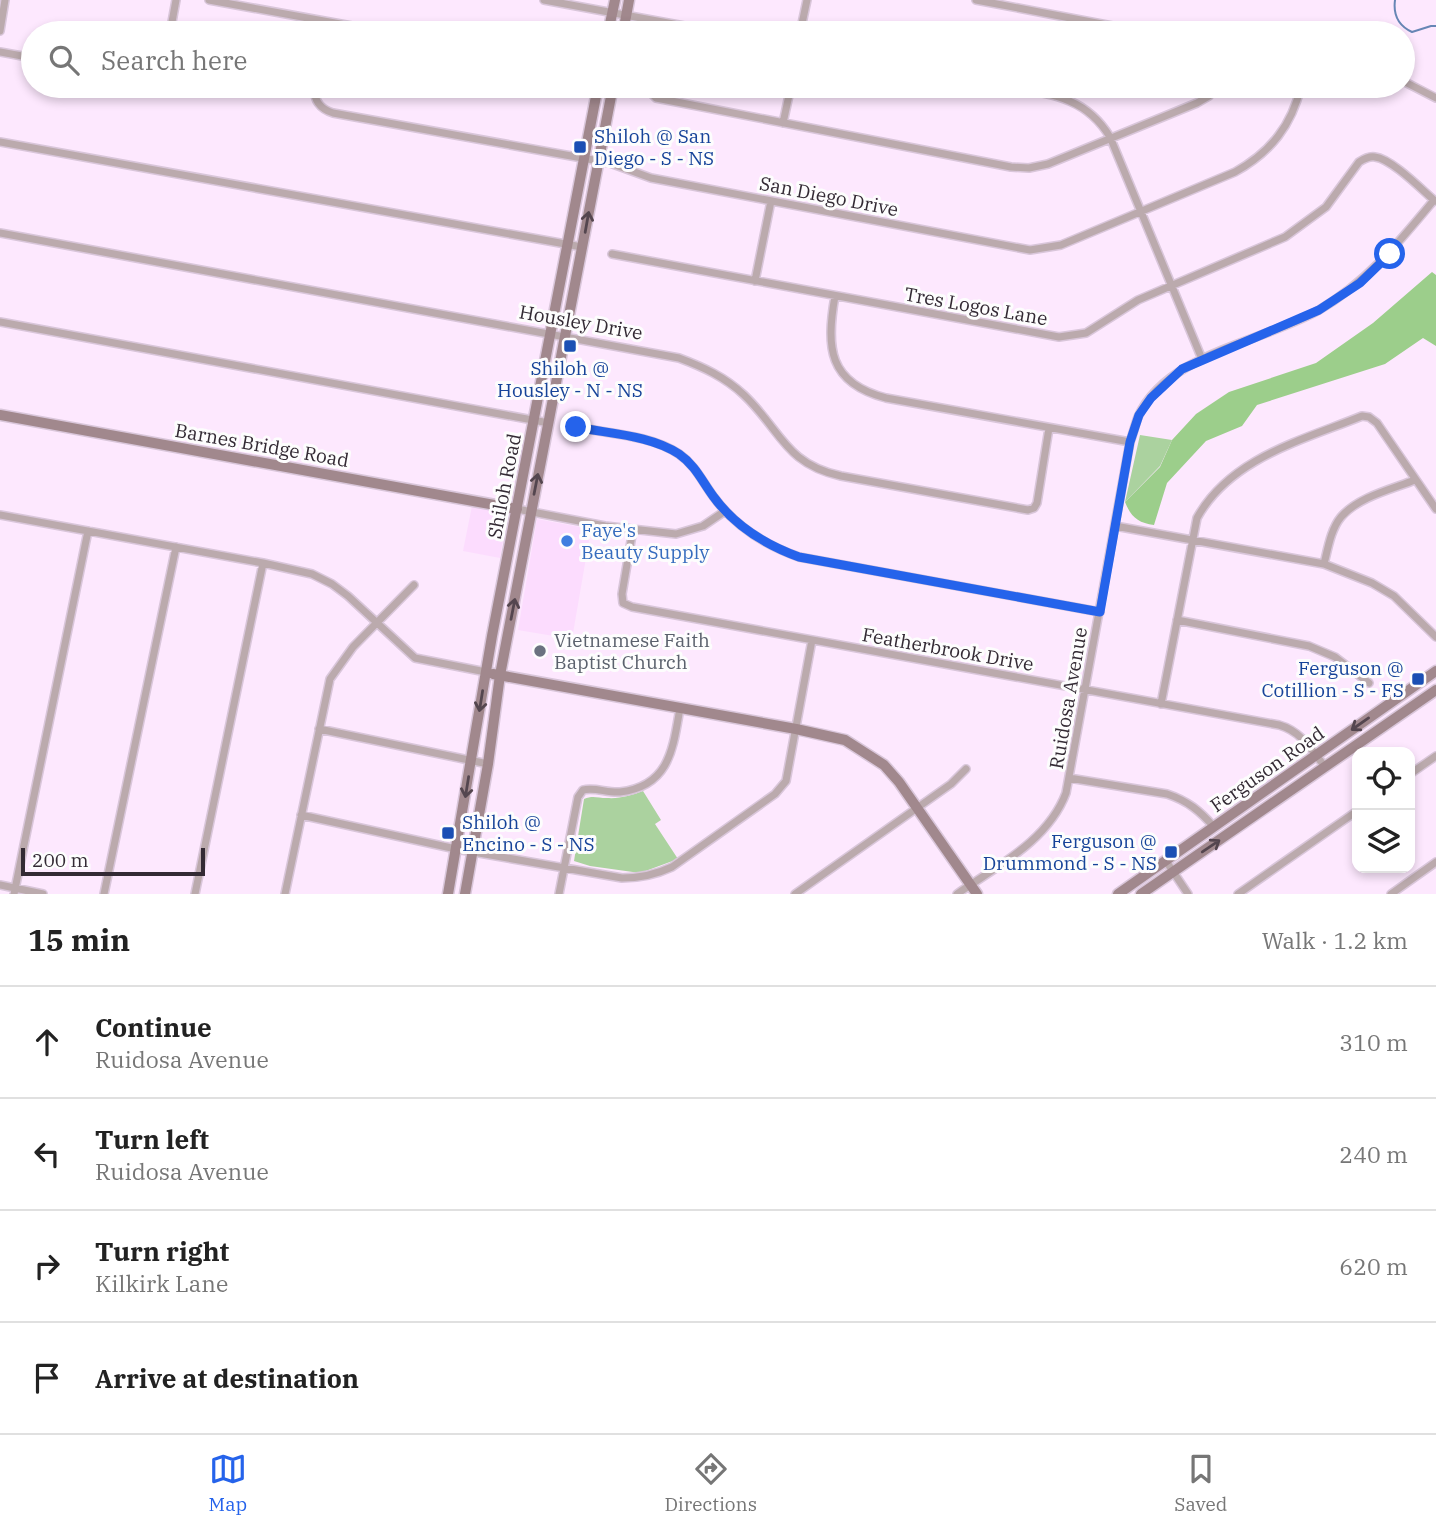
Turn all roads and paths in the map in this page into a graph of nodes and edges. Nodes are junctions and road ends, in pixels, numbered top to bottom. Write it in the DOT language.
graph roads {
  1 [pos="5,0"];
  2 [pos="176,0"];
  3 [pos="209,0"];
  4 [pos="544,0"];
  5 [pos="615,0"];
  6 [pos="629,0"];
  7 [pos="807,0"];
  8 [pos="976,0"];
  9 [pos="612,12"];
  10 [pos="627,15"];
  11 [pos="172,21"];
  12 [pos="321,21"];
  13 [pos="610,21"];
  14 [pos="626,21"];
  15 [pos="659,21"];
  16 [pos="803,21"];
  17 [pos="1086,21"];
  18 [pos="0,31"];
  19 [pos="0,52"];
  20 [pos="21,56"];
  21 [pos="1415,87"];
  22 [pos="316,98"];
  23 [pos="596,98"];
  24 [pos="611,98"];
  25 [pos="656,98"];
  26 [pos="788,98"];
  27 [pos="1064,98"];
  28 [pos="1206,98"];
  29 [pos="1297,98"];
  30 [pos="1436,98"];
  31 [pos="783,123"];
  32 [pos="1110,137"];
  33 [pos="0,142"];
  34 [pos="584,158"];
  35 [pos="599,161"];
  36 [pos="1435,200"];
  37 [pos="771,201"];
  38 [pos="1139,212"];
  39 [pos="0,233"];
  40 [pos="568,245"];
  41 [pos="582,247"];
  42 [pos="612,254"];
  43 [pos="755,281"];
  44 [pos="1172,286"];
  45 [pos="835,296"];
  46 [pos="0,322"];
  47 [pos="551,333"];
  48 [pos="566,335"];
  49 [pos="1202,359"];
  50 [pos="0,415"];
  51 [pos="534,420"];
  52 [pos="549,422"];
  53 [pos="576,427"];
  54 [pos="1049,428"];
  55 [pos="1130,442"];
  56 [pos="1415,480"];
  57 [pos="517,509"];
  58 [pos="1436,509"];
  59 [pos="725,511"];
  60 [pos="530,513"];
  61 [pos="0,517"];
  62 [pos="1115,526"];
  63 [pos="633,529"];
  64 [pos="88,531"];
  65 [pos="1192,539"];
  66 [pos="176,547"];
  67 [pos="263,563"];
  68 [pos="1324,564"];
  69 [pos="414,586"];
  70 [pos="1100,612"];
  71 [pos="1177,620"];
  72 [pos="376,623"];
  73 [pos="1436,637"];
  74 [pos="812,640"];
  75 [pos="1436,671"];
  76 [pos="486,672"];
  77 [pos="500,675"];
  78 [pos="1368,684"];
  79 [pos="1084,690"];
  80 [pos="1436,690"];
  81 [pos="1161,704"];
  82 [pos="680,708"];
  83 [pos="319,729"];
  84 [pos="796,729"];
  85 [pos="1316,756"];
  86 [pos="1436,756"];
  87 [pos="471,760"];
  88 [pos="488,764"];
  89 [pos="1325,767"];
  90 [pos="966,769"];
  91 [pos="1415,771"];
  92 [pos="1069,778"];
  93 [pos="917,808"];
  94 [pos="1352,814"];
  95 [pos="301,815"];
  96 [pos="1214,827"];
  97 [pos="456,849"];
  98 [pos="472,852"];
  99 [pos="1166,861"];
  100 [pos="1436,862"];
  101 [pos="563,867"];
  102 [pos="1173,872"];
  103 [pos="0,885"];
  104 [pos="974,889"];
  105 [pos="15,891"];
  106 [pos="1396,892"];
  107 [pos="43,894"];
  108 [pos="104,894"];
  109 [pos="195,894"];
  110 [pos="285,894"];
  111 [pos="448,894"];
  112 [pos="464,894"];
  113 [pos="559,894"];
  114 [pos="795,894"];
  115 [pos="957,894"];
  116 [pos="1118,894"];
  117 [pos="1141,894"];
  118 [pos="1188,894"];
  119 [pos="1238,894"];
  1 -- 18 [label="street"];
  2 -- 11 [label="street"];
  3 -- 12 [label="street"];
  4 -- 9 [label="street"];
  5 -- 9 [label="main road"];
  6 -- 10 [label="main road"];
  7 -- 16 [label="street"];
  8 -- 17 [label="street"];
  9 -- 10 [label="street"];
  9 -- 13 [label="main road"];
  10 -- 14 [label="main road"];
  10 -- 15 [label="street"];
  19 -- 20 [label="street"];
  21 -- 30 [label="street"];
  22 -- 34 [label="street, San Diego Drive"];
  23 -- 34 [label="main road, Shiloh Road"];
  24 -- 35 [label="main road, Shiloh Road"];
  25 -- 31 [label="street"];
  26 -- 31 [label="street"];
  27 -- 32 [label="street"];
  28 -- 32 [label="street"];
  29 -- 38 [label="street, San Diego Drive"];
  31 -- 32 [label="street"];
  32 -- 38 [label="street"];
  33 -- 40 [label="street"];
  34 -- 35 [label="street, San Diego Drive"];
  34 -- 40 [label="main road, Shiloh Road"];
  35 -- 37 [label="street, San Diego Drive"];
  41 -- 35 [label="main road, Shiloh Road, one-way"];
  36 -- 44 [label="street, Tres Logos Lane"];
  36 -- 49 [label="street, Ruidosa Avenue"];
  37 -- 38 [label="street, San Diego Drive"];
  37 -- 43 [label="street"];
  38 -- 44 [label="street"];
  39 -- 47 [label="street, Housley Drive"];
  40 -- 41 [label="street"];
  40 -- 47 [label="main road, Shiloh Road"];
  41 -- 48 [label="main road, Shiloh Road"];
  42 -- 43 [label="street, Tres Logos Lane"];
  43 -- 45 [label="street, Tres Logos Lane"];
  44 -- 45 [label="street, Tres Logos Lane"];
  44 -- 49 [label="street"];
  45 -- 54 [label="street"];
  46 -- 51 [label="street"];
  47 -- 48 [label="street, Housley Drive"];
  47 -- 51 [label="main road, Shiloh Road"];
  48 -- 52 [label="main road, Shiloh Road"];
  48 -- 54 [label="street, Housley Drive"];
  49 -- 55 [label="street, Ruidosa Avenue"];
  50 -- 57 [label="main road, Barnes Bridge Road"];
  51 -- 52 [label="street"];
  51 -- 57 [label="main road, Shiloh Road"];
  60 -- 52 [label="main road, Shiloh Road, one-way"];
  53 -- 59 [label="street"];
  54 -- 55 [label="street"];
  55 -- 62 [label="street, Ruidosa Avenue"];
  56 -- 58 [label="street"];
  56 -- 65 [label="street"];
  56 -- 68 [label="street"];
  57 -- 60 [label="street"];
  57 -- 76 [label="main road, Shiloh Road"];
  59 -- 63 [label="street"];
  59 -- 70 [label="street"];
  60 -- 63 [label="street"];
  77 -- 60 [label="main road, Shiloh Road, one-way"];
  61 -- 64 [label="street"];
  62 -- 65 [label="street"];
  62 -- 70 [label="street, Ruidosa Avenue"];
  63 -- 74 [label="street, Featherbrook Drive"];
  64 -- 66 [label="street"];
  64 -- 105 [label="street"];
  65 -- 68 [label="street"];
  65 -- 71 [label="street"];
  66 -- 67 [label="street"];
  66 -- 108 [label="street"];
  67 -- 72 [label="street"];
  67 -- 109 [label="street"];
  68 -- 73 [label="street"];
  69 -- 72 [label="street"];
  70 -- 79 [label="street, Ruidosa Avenue"];
  71 -- 78 [label="street"];
  71 -- 81 [label="street"];
  72 -- 76 [label="street"];
  72 -- 83 [label="street"];
  74 -- 79 [label="street, Featherbrook Drive"];
  74 -- 84 [label="street"];
  75 -- 85 [label="main road, Ferguson Road, one-way"];
  76 -- 77 [label="main road"];
  76 -- 87 [label="main road, Shiloh Road, one-way"];
  77 -- 82 [label="main road"];
  77 -- 88 [label="main road, Shiloh Road"];
  79 -- 81 [label="street, Featherbrook Drive"];
  79 -- 92 [label="street, Ruidosa Avenue"];
  80 -- 89 [label="main road, Ferguson Road"];
  81 -- 85 [label="street, Featherbrook Drive"];
  82 -- 84 [label="main road"];
  82 -- 101 [label="street"];
  83 -- 87 [label="street"];
  83 -- 95 [label="street"];
  84 -- 93 [label="main road"];
  84 -- 101 [label="street"];
  85 -- 89 [label="street, Featherbrook Drive"];
  85 -- 96 [label="main road, Ferguson Road"];
  86 -- 91 [label="street"];
  87 -- 88 [label="street"];
  87 -- 97 [label="main road, Shiloh Road, one-way"];
  88 -- 98 [label="main road, Shiloh Road"];
  102 -- 89 [label="main road, Ferguson Road, one-way"];
  90 -- 93 [label="street"];
  92 -- 96 [label="street"];
  92 -- 104 [label="street, Ruidosa Avenue"];
  93 -- 104 [label="main road"];
  93 -- 114 [label="street"];
  94 -- 119 [label="street"];
  95 -- 97 [label="street"];
  95 -- 110 [label="street"];
  96 -- 99 [label="main road, Ferguson Road"];
  97 -- 98 [label="street"];
  97 -- 111 [label="main road, Shiloh Road"];
  98 -- 101 [label="street"];
  98 -- 112 [label="main road, Shiloh Road"];
  99 -- 102 [label="street"];
  99 -- 116 [label="main road, Ferguson Road"];
  100 -- 106 [label="street"];
  101 -- 113 [label="street"];
  102 -- 117 [label="main road, Ferguson Road"];
  102 -- 118 [label="street"];
  103 -- 105 [label="street"];
  104 -- 115 [label="street, Ruidosa Avenue"];
  105 -- 107 [label="street"];
}
